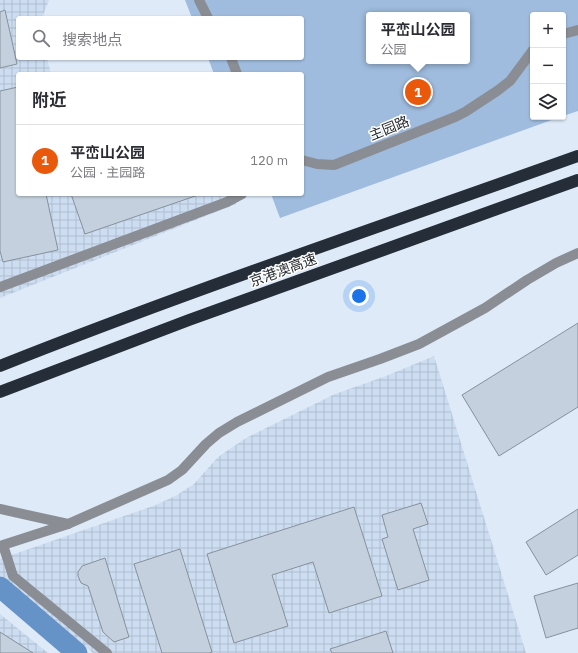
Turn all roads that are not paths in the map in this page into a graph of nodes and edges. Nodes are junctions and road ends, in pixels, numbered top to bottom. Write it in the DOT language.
graph roads {
  1 [pos="199,0"];
  2 [pos="207,16"];
  3 [pos="578,30"];
  4 [pos="566,33"];
  5 [pos="530,54"];
  6 [pos="232,60"];
  7 [pos="235,72"];
  8 [pos="578,156"];
  9 [pos="304,161"];
  10 [pos="578,180"];
  11 [pos="238,196"];
  12 [pos="578,253"];
  13 [pos="0,287"];
  14 [pos="0,366"];
  15 [pos="0,392"];
  16 [pos="0,509"];
  17 [pos="68,524"];
  18 [pos="107,653"];
  1 -- 2 [label="street"];
  3 -- 4 [label="street"];
  5 -- 9 [label="street, 主园路"];
  6 -- 7 [label="street"];
  8 -- 14 [label="highway, 京港澳高速"];
  10 -- 15 [label="highway, 京港澳高速"];
  11 -- 13 [label="street"];
  12 -- 17 [label="street"];
  16 -- 17 [label="street"];
  17 -- 18 [label="street"];
}
